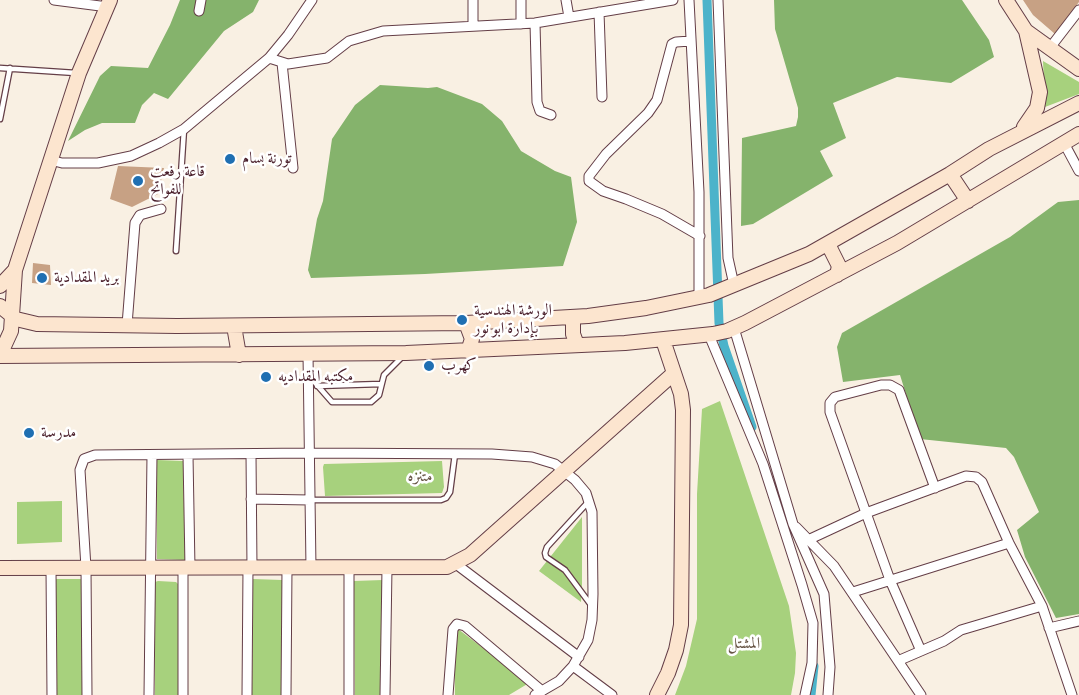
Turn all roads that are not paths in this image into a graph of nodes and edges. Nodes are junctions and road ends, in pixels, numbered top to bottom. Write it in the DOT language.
graph roads {
  1 [pos="54,0"];
  2 [pos="201,0"];
  3 [pos="312,0"];
  4 [pos="473,0"];
  5 [pos="521,0"];
  6 [pos="566,0"];
  7 [pos="673,0"];
  8 [pos="689,0"];
  9 [pos="718,0"];
  10 [pos="1006,0"];
  11 [pos="109,4"];
  12 [pos="615,5"];
  13 [pos="1079,10"];
  14 [pos="199,11"];
  15 [pos="599,12"];
  16 [pos="569,17"];
  17 [pos="535,23"];
  18 [pos="521,24"];
  19 [pos="473,26"];
  20 [pos="1026,31"];
  21 [pos="692,41"];
  22 [pos="1049,49"];
  23 [pos="269,58"];
  24 [pos="282,63"];
  25 [pos="0,68"];
  26 [pos="10,68"];
  27 [pos="1079,69"];
  28 [pos="79,73"];
  29 [pos="602,97"];
  30 [pos="1079,103"];
  31 [pos="551,115"];
  32 [pos="0,119"];
  33 [pos="184,129"];
  34 [pos="1020,132"];
  35 [pos="1079,134"];
  36 [pos="1064,143"];
  37 [pos="50,160"];
  38 [pos="293,168"];
  39 [pos="1079,171"];
  40 [pos="950,174"];
  41 [pos="968,201"];
  42 [pos="161,209"];
  43 [pos="700,236"];
  44 [pos="828,243"];
  45 [pos="176,251"];
  46 [pos="15,270"];
  47 [pos="837,275"];
  48 [pos="0,286"];
  49 [pos="729,287"];
  50 [pos="704,296"];
  51 [pos="0,306"];
  52 [pos="13,316"];
  53 [pos="573,317"];
  54 [pos="466,323"];
  55 [pos="127,325"];
  56 [pos="234,326"];
  57 [pos="721,332"];
  58 [pos="663,340"];
  59 [pos="577,345"];
  60 [pos="468,351"];
  61 [pos="406,353"];
  62 [pos="308,354"];
  63 [pos="0,355"];
  64 [pos="239,355"];
  65 [pos="673,374"];
  66 [pos="308,375"];
  67 [pos="381,384"];
  68 [pos="317,386"];
  69 [pos="309,453"];
  70 [pos="251,454"];
  71 [pos="455,454"];
  72 [pos="152,455"];
  73 [pos="188,455"];
  74 [pos="564,471"];
  75 [pos="935,488"];
  76 [pos="251,500"];
  77 [pos="310,500"];
  78 [pos="589,501"];
  79 [pos="866,513"];
  80 [pos="793,524"];
  81 [pos="810,539"];
  82 [pos="1009,543"];
  83 [pos="456,564"];
  84 [pos="0,568"];
  85 [pos="51,568"];
  86 [pos="86,568"];
  87 [pos="150,568"];
  88 [pos="186,568"];
  89 [pos="250,568"];
  90 [pos="287,568"];
  91 [pos="311,568"];
  92 [pos="349,568"];
  93 [pos="387,568"];
  94 [pos="890,580"];
  95 [pos="853,592"];
  96 [pos="1042,606"];
  97 [pos="592,607"];
  98 [pos="1079,621"];
  99 [pos="1049,628"];
  100 [pos="921,651"];
  101 [pos="579,657"];
  102 [pos="900,660"];
  103 [pos="573,666"];
  104 [pos="538,693"];
  105 [pos="52,695"];
  106 [pos="87,695"];
  107 [pos="149,695"];
  108 [pos="183,695"];
  109 [pos="247,695"];
  110 [pos="286,695"];
  111 [pos="349,695"];
  112 [pos="385,695"];
  113 [pos="448,695"];
  114 [pos="612,695"];
  115 [pos="657,695"];
  116 [pos="805,695"];
  117 [pos="828,695"];
  118 [pos="921,695"];
  119 [pos="1072,695"];
  1 -- 11 [label="street"];
  2 -- 14 [label="street"];
  3 -- 23 [label="street"];
  4 -- 19 [label="street"];
  5 -- 18 [label="street"];
  6 -- 16 [label="street"];
  7 -- 12 [label="street"];
  8 -- 21 [label="street"];
  9 -- 49 [label="street"];
  10 -- 20 [label="main road"];
  11 -- 28 [label="main road"];
  12 -- 15 [label="street"];
  13 -- 22 [label="street"];
  15 -- 16 [label="street"];
  15 -- 29 [label="street"];
  16 -- 17 [label="street"];
  17 -- 18 [label="street"];
  17 -- 31 [label="street"];
  18 -- 19 [label="street"];
  19 -- 24 [label="street"];
  20 -- 22 [label="main road"];
  20 -- 34 [label="main road"];
  21 -- 43 [label="street"];
  21 -- 43 [label="street"];
  22 -- 27 [label="main road"];
  23 -- 24 [label="street"];
  23 -- 33 [label="street"];
  24 -- 38 [label="street"];
  25 -- 26 [label="lane"];
  26 -- 28 [label="lane"];
  26 -- 32 [label="lane"];
  28 -- 37 [label="main road"];
  30 -- 34 [label="main road"];
  33 -- 37 [label="street"];
  33 -- 45 [label="lane"];
  34 -- 40 [label="main road"];
  35 -- 36 [label="main road"];
  36 -- 39 [label="street"];
  36 -- 41 [label="main road"];
  37 -- 46 [label="main road"];
  40 -- 41 [label="main road"];
  40 -- 44 [label="main road"];
  41 -- 47 [label="main road"];
  42 -- 55 [label="street"];
  43 -- 50 [label="street"];
  44 -- 47 [label="main road"];
  44 -- 49 [label="main road"];
  46 -- 48 [label="main road"];
  46 -- 52 [label="main road"];
  47 -- 57 [label="main road"];
  49 -- 50 [label="main road"];
  50 -- 53 [label="main road"];
  51 -- 52 [label="main road"];
  52 -- 55 [label="main road"];
  52 -- 63 [label="main road"];
  53 -- 54 [label="main road"];
  53 -- 59 [label="main road"];
  54 -- 56 [label="main road"];
  54 -- 60 [label="main road"];
  55 -- 56 [label="main road"];
  56 -- 64 [label="main road"];
  57 -- 58 [label="main road"];
  57 -- 80 [label="street"];
  57 -- 116 [label="street"];
  58 -- 59 [label="main road"];
  58 -- 65 [label="main road"];
  59 -- 60 [label="main road"];
  60 -- 61 [label="main road"];
  61 -- 62 [label="main road"];
  61 -- 67 [label="lane"];
  62 -- 64 [label="main road"];
  62 -- 66 [label="street"];
  63 -- 64 [label="main road"];
  65 -- 74 [label="main road"];
  65 -- 115 [label="main road"];
  66 -- 68 [label="lane"];
  66 -- 69 [label="street"];
  67 -- 68 [label="lane"];
  67 -- 68 [label="lane"];
  69 -- 70 [label="street"];
  69 -- 71 [label="street"];
  69 -- 77 [label="street"];
  70 -- 73 [label="street"];
  70 -- 76 [label="street"];
  71 -- 74 [label="street"];
  71 -- 77 [label="lane"];
  72 -- 73 [label="street"];
  72 -- 86 [label="street"];
  72 -- 87 [label="street"];
  73 -- 88 [label="street"];
  74 -- 78 [label="street"];
  74 -- 83 [label="main road"];
  75 -- 79 [label="street"];
  75 -- 79 [label="street"];
  75 -- 82 [label="street"];
  76 -- 77 [label="street"];
  76 -- 89 [label="street"];
  77 -- 91 [label="street"];
  78 -- 97 [label="street"];
  78 -- 97 [label="lane"];
  79 -- 81 [label="street"];
  79 -- 94 [label="street"];
  80 -- 81 [label="street"];
  80 -- 117 [label="street"];
  81 -- 95 [label="street"];
  82 -- 94 [label="street"];
  82 -- 96 [label="street"];
  83 -- 93 [label="main road"];
  83 -- 101 [label="street"];
  84 -- 85 [label="main road"];
  85 -- 86 [label="main road"];
  85 -- 105 [label="street"];
  86 -- 87 [label="main road"];
  86 -- 106 [label="street"];
  87 -- 88 [label="main road"];
  87 -- 107 [label="street"];
  88 -- 89 [label="main road"];
  88 -- 108 [label="street"];
  89 -- 90 [label="main road"];
  89 -- 109 [label="street"];
  90 -- 91 [label="main road"];
  90 -- 110 [label="street"];
  91 -- 92 [label="main road"];
  92 -- 93 [label="main road"];
  92 -- 111 [label="street"];
  93 -- 112 [label="street"];
  94 -- 95 [label="street"];
  94 -- 100 [label="street"];
  95 -- 102 [label="street"];
  96 -- 99 [label="street"];
  96 -- 100 [label="street"];
  97 -- 101 [label="street"];
  98 -- 99 [label="street"];
  99 -- 119 [label="street"];
  100 -- 102 [label="street"];
  101 -- 103 [label="street"];
  102 -- 118 [label="street"];
  103 -- 104 [label="street"];
  103 -- 114 [label="street"];
  104 -- 113 [label="street"];
}
